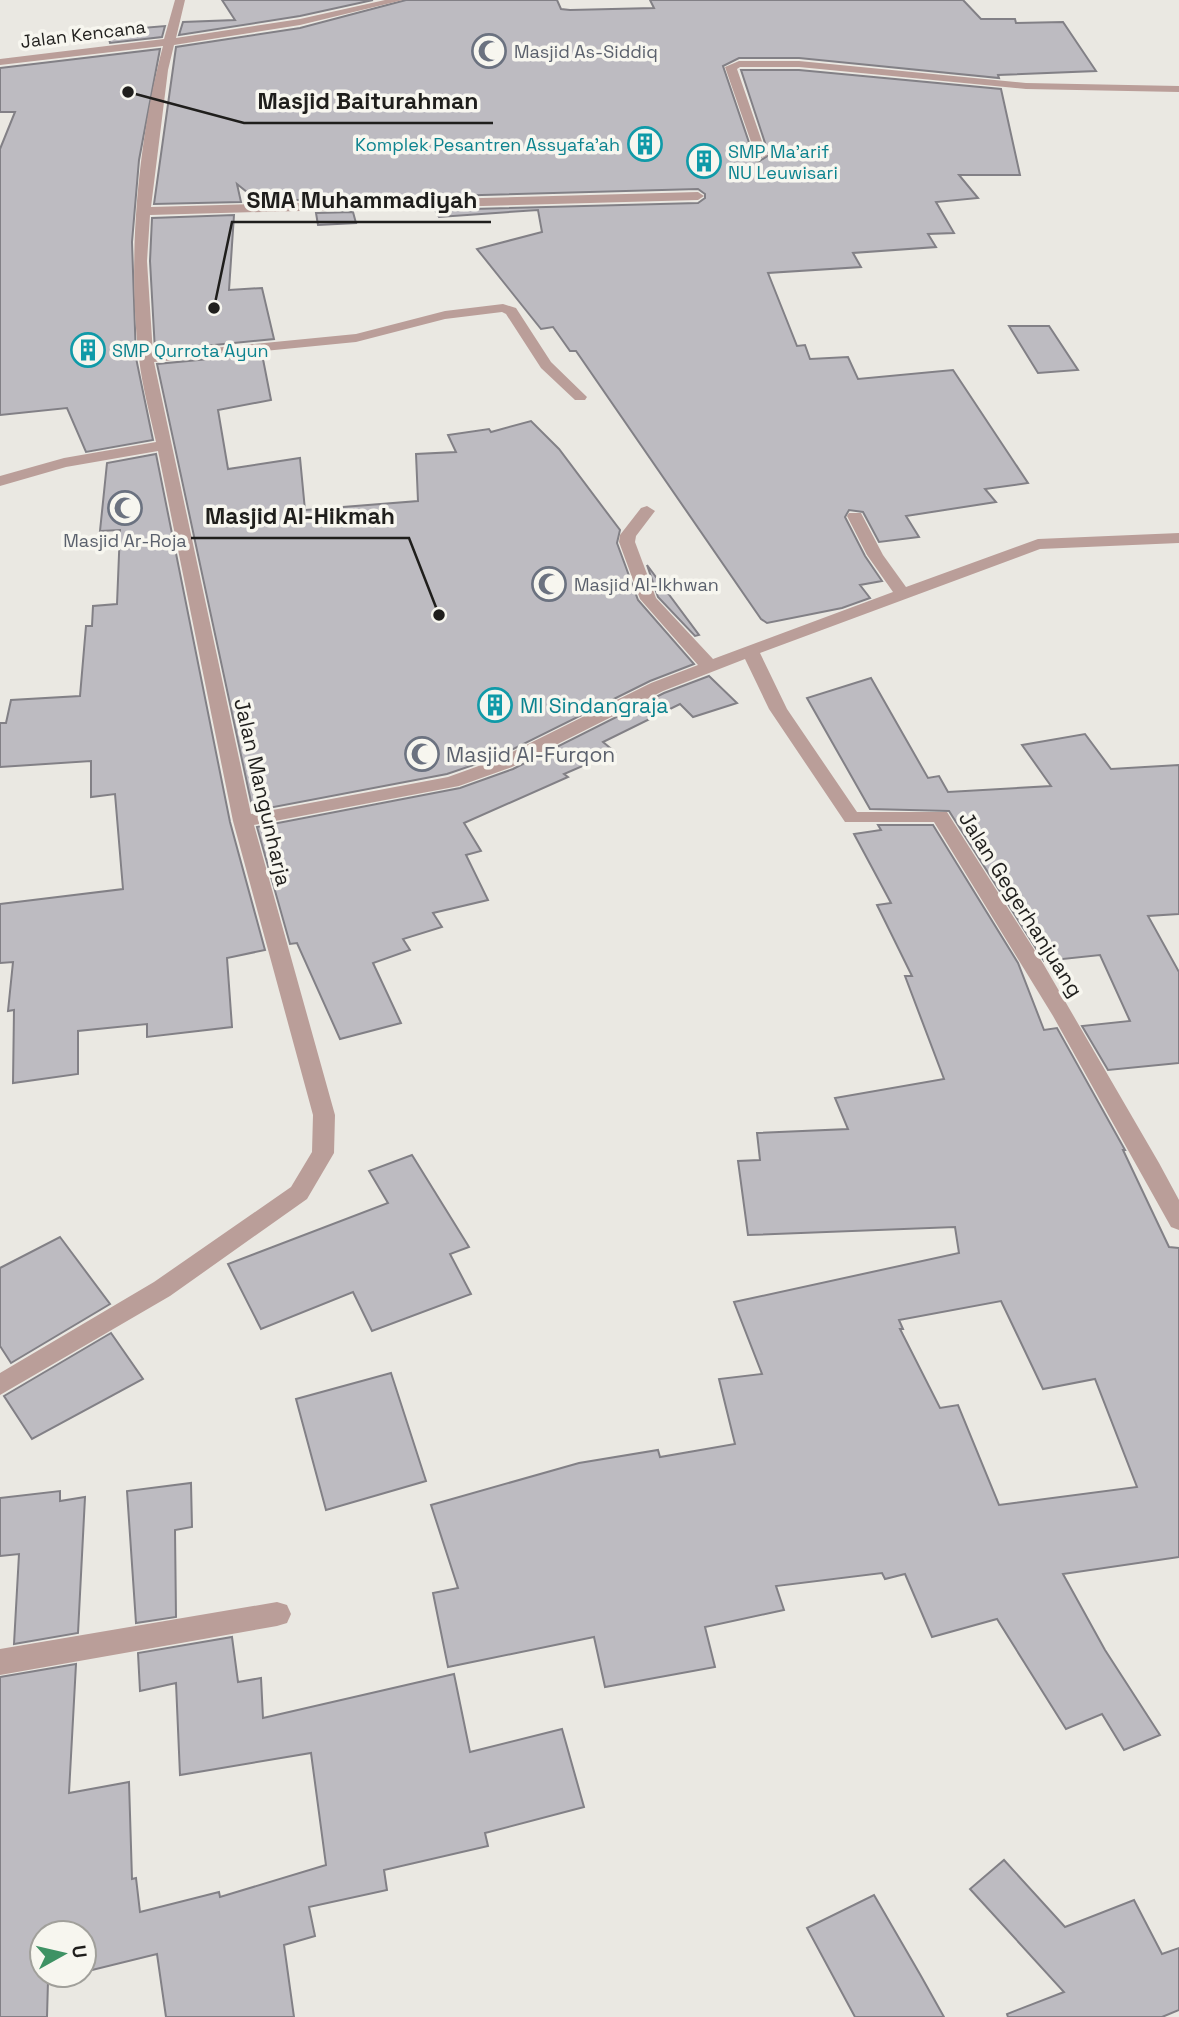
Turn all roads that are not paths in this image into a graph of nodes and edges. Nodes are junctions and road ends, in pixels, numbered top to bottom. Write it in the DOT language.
graph roads {
  1 [pos="180,0"];
  2 [pos="398,0"];
  3 [pos="171,42"];
  4 [pos="0,62"];
  5 [pos="1179,89"];
  6 [pos="761,156"];
  7 [pos="698,197"];
  8 [pos="144,211"];
  9 [pos="146,359"];
  10 [pos="580,397"];
  11 [pos="165,444"];
  12 [pos="0,481"];
  13 [pos="647,511"];
  14 [pos="855,516"];
  15 [pos="1179,538"];
  16 [pos="902,594"];
  17 [pos="750,651"];
  18 [pos="711,667"];
  19 [pos="243,821"];
  20 [pos="1179,1221"];
  21 [pos="0,1385"];
  22 [pos="278,1614"];
  23 [pos="0,1662"];
  1 -- 3 [label="street, Jalan Mangunharja"];
  2 -- 3 [label="street, Jalan Kencana"];
  3 -- 4 [label="street, Jalan Kencana"];
  3 -- 8 [label="street, Jalan Mangunharja"];
  5 -- 6 [label="street"];
  7 -- 8 [label="street"];
  8 -- 9 [label="street, Jalan Mangunharja"];
  9 -- 10 [label="street"];
  9 -- 11 [label="street, Jalan Mangunharja"];
  11 -- 12 [label="street"];
  11 -- 19 [label="street, Jalan Mangunharja"];
  13 -- 18 [label="street"];
  14 -- 16 [label="street"];
  15 -- 16 [label="street"];
  16 -- 17 [label="street"];
  17 -- 18 [label="street"];
  17 -- 20 [label="street, Jalan Gegerhanjuang"];
  18 -- 19 [label="street"];
  19 -- 21 [label="street, Jalan Mangunharja"];
  22 -- 23 [label="street"];
}
